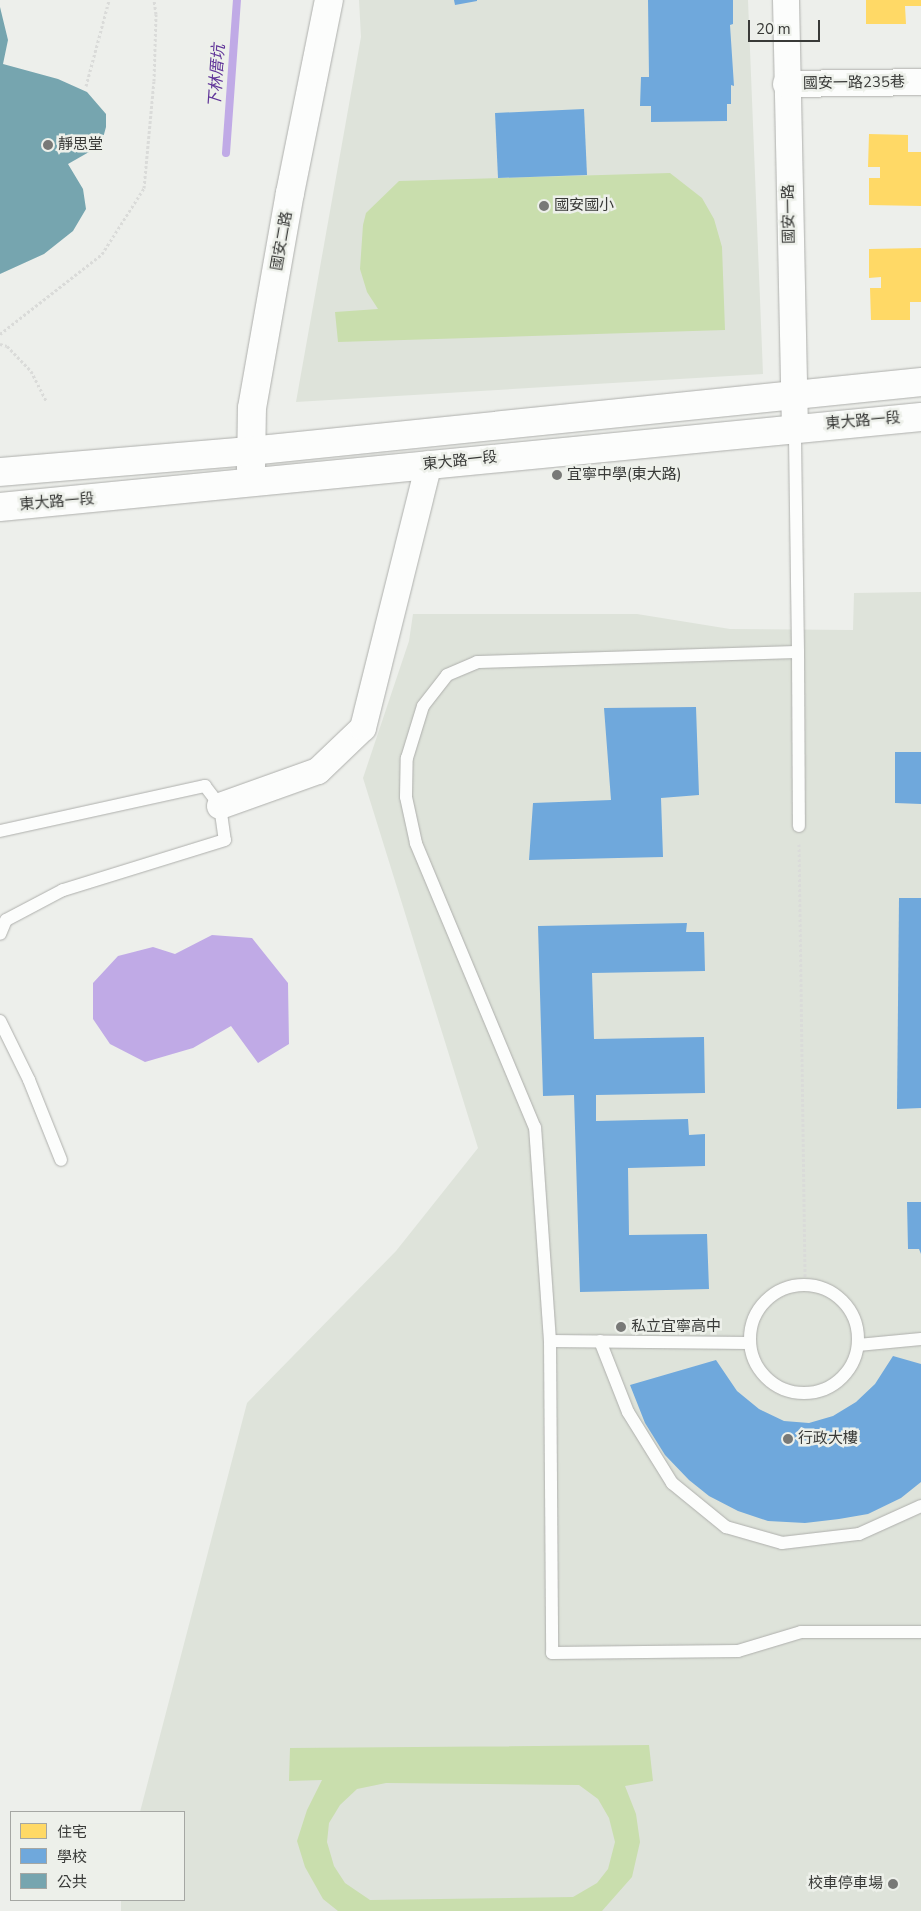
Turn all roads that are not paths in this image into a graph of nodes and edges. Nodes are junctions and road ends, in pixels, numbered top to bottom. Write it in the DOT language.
graph roads {
  1 [pos="329,0"];
  2 [pos="786,0"];
  3 [pos="921,82"];
  4 [pos="786,84"];
  5 [pos="921,382"];
  6 [pos="792,396"];
  7 [pos="921,417"];
  8 [pos="795,427"];
  9 [pos="250,450"];
  10 [pos="429,464"];
  11 [pos="0,472"];
  12 [pos="251,483"];
  13 [pos="0,507"];
  14 [pos="798,652"];
  15 [pos="220,806"];
  16 [pos="799,826"];
  17 [pos="0,831"];
  18 [pos="0,934"];
  19 [pos="0,1021"];
  20 [pos="61,1160"];
  21 [pos="921,1339"];
  22 [pos="550,1341"];
  23 [pos="600,1341"];
  24 [pos="749,1343"];
  25 [pos="858,1345"];
  26 [pos="921,1506"];
  27 [pos="921,1632"];
  1 -- 9 [label="street, 國安二路"];
  2 -- 4 [label="street, 國安一路"];
  3 -- 4 [label="street, 國安一路235巷"];
  4 -- 6 [label="street, 國安一路"];
  5 -- 6 [label="street, 東大路一段"];
  6 -- 8 [label="street, 國安一路"];
  6 -- 9 [label="street, 東大路一段"];
  7 -- 8 [label="street, 東大路一段"];
  8 -- 10 [label="street, 東大路一段"];
  8 -- 14 [label="lane"];
  9 -- 11 [label="street, 東大路一段"];
  9 -- 12 [label="street, 國安二路"];
  10 -- 12 [label="street, 東大路一段"];
  10 -- 15 [label="street"];
  12 -- 13 [label="street, 東大路一段"];
  14 -- 16 [label="lane"];
  14 -- 22 [label="lane"];
  15 -- 17 [label="lane"];
  15 -- 18 [label="lane"];
  19 -- 20 [label="lane"];
  21 -- 25 [label="lane"];
  22 -- 23 [label="lane"];
  22 -- 27 [label="lane"];
  23 -- 24 [label="lane"];
  23 -- 26 [label="lane"];
  24 -- 25 [label="lane"];
  24 -- 25 [label="lane"];
}
